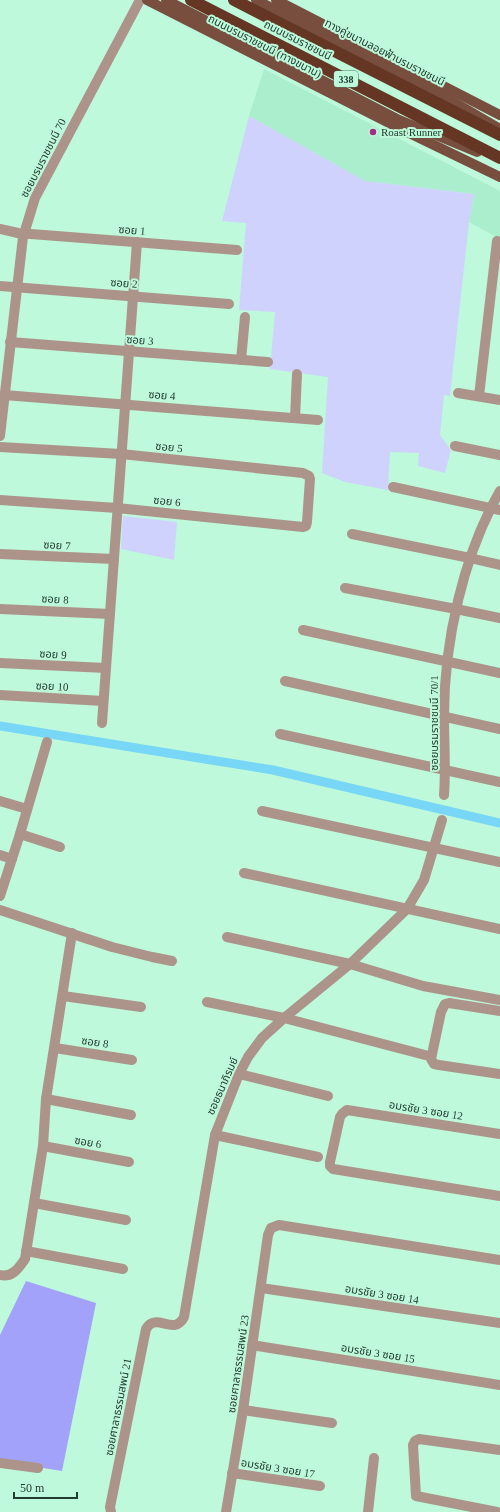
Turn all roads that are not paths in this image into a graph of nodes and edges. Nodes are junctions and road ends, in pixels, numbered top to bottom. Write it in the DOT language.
graph roads {
  1 [pos="140,0"];
  2 [pos="147,0"];
  3 [pos="166,0"];
  4 [pos="191,0"];
  5 [pos="234,0"];
  6 [pos="256,0"];
  7 [pos="276,0"];
  8 [pos="430,88"];
  9 [pos="500,115"];
  10 [pos="500,118"];
  11 [pos="397,119"];
  12 [pos="500,129"];
  13 [pos="500,135"];
  14 [pos="500,160"];
  15 [pos="489,172"];
  16 [pos="500,177"];
  17 [pos="0,229"];
  18 [pos="24,234"];
  19 [pos="497,241"];
  20 [pos="137,242"];
  21 [pos="237,250"];
  22 [pos="0,286"];
  23 [pos="17,288"];
  24 [pos="133,296"];
  25 [pos="229,304"];
  26 [pos="245,317"];
  27 [pos="10,342"];
  28 [pos="129,351"];
  29 [pos="241,360"];
  30 [pos="268,362"];
  31 [pos="297,374"];
  32 [pos="458,393"];
  33 [pos="4,395"];
  34 [pos="479,396"];
  35 [pos="500,400"];
  36 [pos="125,404"];
  37 [pos="295,418"];
  38 [pos="318,420"];
  39 [pos="0,436"];
  40 [pos="455,446"];
  41 [pos="0,447"];
  42 [pos="121,454"];
  43 [pos="500,456"];
  44 [pos="393,487"];
  45 [pos="500,491"];
  46 [pos="0,500"];
  47 [pos="309,500"];
  48 [pos="117,508"];
  49 [pos="495,509"];
  50 [pos="352,534"];
  51 [pos="0,554"];
  52 [pos="470,558"];
  53 [pos="114,559"];
  54 [pos="500,565"];
  55 [pos="345,588"];
  56 [pos="0,609"];
  57 [pos="456,609"];
  58 [pos="110,614"];
  59 [pos="500,618"];
  60 [pos="303,630"];
  61 [pos="447,661"];
  62 [pos="0,663"];
  63 [pos="106,668"];
  64 [pos="500,673"];
  65 [pos="285,681"];
  66 [pos="0,695"];
  67 [pos="103,701"];
  68 [pos="444,716"];
  69 [pos="102,723"];
  70 [pos="500,729"];
  71 [pos="280,734"];
  72 [pos="47,742"];
  73 [pos="446,770"];
  74 [pos="500,782"];
  75 [pos="444,796"];
  76 [pos="0,801"];
  77 [pos="27,809"];
  78 [pos="262,811"];
  79 [pos="442,820"];
  80 [pos="20,834"];
  81 [pos="433,846"];
  82 [pos="60,847"];
  83 [pos="0,855"];
  84 [pos="12,859"];
  85 [pos="500,862"];
  86 [pos="244,873"];
  87 [pos="0,896"];
  88 [pos="407,909"];
  89 [pos="0,910"];
  90 [pos="500,929"];
  91 [pos="72,934"];
  92 [pos="227,937"];
  93 [pos="172,961"];
  94 [pos="350,964"];
  95 [pos="63,996"];
  96 [pos="500,1000"];
  97 [pos="207,1002"];
  98 [pos="140,1007"];
  99 [pos="500,1011"];
  100 [pos="284,1018"];
  101 [pos="55,1048"];
  102 [pos="426,1055"];
  103 [pos="132,1060"];
  104 [pos="239,1074"];
  105 [pos="500,1074"];
  106 [pos="328,1096"];
  107 [pos="46,1099"];
  108 [pos="131,1115"];
  109 [pos="500,1134"];
  110 [pos="215,1135"];
  111 [pos="43,1146"];
  112 [pos="318,1157"];
  113 [pos="130,1162"];
  114 [pos="500,1196"];
  115 [pos="34,1203"];
  116 [pos="126,1220"];
  117 [pos="26,1250"];
  118 [pos="500,1260"];
  119 [pos="123,1269"];
  120 [pos="0,1275"];
  121 [pos="261,1288"];
  122 [pos="500,1323"];
  123 [pos="166,1324"];
  124 [pos="252,1345"];
  125 [pos="500,1384"];
  126 [pos="243,1410"];
  127 [pos="332,1423"];
  128 [pos="500,1450"];
  129 [pos="374,1458"];
  130 [pos="0,1463"];
  131 [pos="38,1468"];
  132 [pos="232,1473"];
  133 [pos="320,1486"];
  134 [pos="111,1512"];
  135 [pos="226,1512"];
  136 [pos="368,1512"];
  137 [pos="498,1512"];
  1 -- 18 [label="street, ซอยบรมราชชนนี 70"];
  2 -- 15 [label="main road, ถนนบรมราชชนนี (ทางขนาน) / 338"];
  3 -- 11 [label="main road, 338"];
  4 -- 14 [label="highway, ถนนบรมราชชนนี / 338"];
  5 -- 13 [label="highway, ถนนบรมราชชนนี / 338"];
  6 -- 8 [label="main road, ทางคู่ขนานลอยฟ้าบรมราชชนนี"];
  7 -- 9 [label="main road"];
  8 -- 10 [label="main road"];
  8 -- 12 [label="main road, ทางคู่ขนานลอยฟ้าบรมราชชนนี"];
  11 -- 14 [label="main road, 338"];
  11 -- 15 [label="main road"];
  15 -- 16 [label="main road, ถนนบรมราชชนนี (ทางขนาน) / 338"];
  17 -- 18 [label="street, ซอย 1"];
  18 -- 20 [label="street, ซอย 1"];
  18 -- 23 [label="street, ซอยบรมราชชนนี 70"];
  19 -- 34 [label="street"];
  20 -- 21 [label="street, ซอย 1"];
  20 -- 24 [label="street"];
  22 -- 23 [label="street, ซอย 2"];
  23 -- 24 [label="street, ซอย 2"];
  23 -- 27 [label="street, ซอยบรมราชชนนี 70"];
  24 -- 25 [label="street, ซอย 2"];
  24 -- 28 [label="street"];
  26 -- 29 [label="street"];
  27 -- 28 [label="street, ซอย 3"];
  27 -- 33 [label="street, ซอยบรมราชชนนี 70"];
  28 -- 29 [label="street, ซอย 3"];
  28 -- 36 [label="street"];
  29 -- 30 [label="street, ซอย 3"];
  31 -- 37 [label="street"];
  32 -- 34 [label="street"];
  33 -- 36 [label="street, ซอย 4"];
  33 -- 39 [label="street, ซอยบรมราชชนนี 70"];
  34 -- 35 [label="street"];
  36 -- 37 [label="street, ซอย 4"];
  36 -- 42 [label="street"];
  37 -- 38 [label="street, ซอย 4"];
  40 -- 43 [label="street"];
  41 -- 42 [label="street, ซอย 5"];
  42 -- 47 [label="street, ซอย 5"];
  42 -- 48 [label="street"];
  44 -- 49 [label="street"];
  45 -- 49 [label="street, ซอยบรมราชชนนี 70/1"];
  46 -- 48 [label="street, ซอย 6"];
  47 -- 48 [label="street, ซอย 6"];
  48 -- 53 [label="street"];
  49 -- 52 [label="street, ซอยบรมราชชนนี 70/1"];
  50 -- 52 [label="street"];
  51 -- 53 [label="street, ซอย 7"];
  52 -- 54 [label="street"];
  52 -- 57 [label="street, ซอยบรมราชชนนี 70/1"];
  53 -- 58 [label="street"];
  55 -- 57 [label="street"];
  56 -- 58 [label="street, ซอย 8"];
  57 -- 59 [label="street"];
  57 -- 61 [label="street, ซอยบรมราชชนนี 70/1"];
  58 -- 63 [label="street"];
  60 -- 61 [label="street"];
  61 -- 64 [label="street"];
  61 -- 68 [label="street, ซอยบรมราชชนนี 70/1"];
  62 -- 63 [label="street, ซอย 9"];
  63 -- 67 [label="street"];
  65 -- 68 [label="street"];
  66 -- 67 [label="street, ซอย 10"];
  67 -- 69 [label="street"];
  68 -- 70 [label="street"];
  68 -- 73 [label="street, ซอยบรมราชชนนี 70/1"];
  71 -- 73 [label="street"];
  72 -- 77 [label="street"];
  73 -- 74 [label="street"];
  73 -- 75 [label="street, ซอยบรมราชชนนี 70/1"];
  76 -- 77 [label="street"];
  77 -- 80 [label="street"];
  78 -- 81 [label="street"];
  79 -- 81 [label="street, ซอยธนาภิรมย์"];
  80 -- 82 [label="street"];
  80 -- 84 [label="street"];
  81 -- 85 [label="street"];
  81 -- 88 [label="street, ซอยธนาภิรมย์"];
  83 -- 84 [label="street"];
  84 -- 87 [label="street"];
  86 -- 88 [label="street"];
  88 -- 90 [label="street"];
  88 -- 94 [label="street, ซอยธนาภิรมย์"];
  89 -- 91 [label="street"];
  91 -- 93 [label="street"];
  91 -- 95 [label="street"];
  92 -- 94 [label="street"];
  94 -- 96 [label="street"];
  94 -- 100 [label="street, ซอยธนาภิรมย์"];
  95 -- 98 [label="street"];
  95 -- 101 [label="street"];
  97 -- 100 [label="street"];
  99 -- 105 [label="street"];
  100 -- 102 [label="street"];
  100 -- 104 [label="street, ซอยธนาภิรมย์"];
  101 -- 103 [label="street, ซอย 8"];
  101 -- 107 [label="street"];
  104 -- 106 [label="street"];
  104 -- 110 [label="street, ซอยธนาภิรมย์"];
  107 -- 108 [label="street"];
  107 -- 111 [label="street"];
  109 -- 114 [label="street, อมรชัย 3 ซอย 12"];
  110 -- 112 [label="street"];
  110 -- 123 [label="street, ซอยธนาภิรมย์"];
  111 -- 113 [label="street, ซอย 6"];
  111 -- 115 [label="street"];
  115 -- 116 [label="street"];
  115 -- 117 [label="street"];
  117 -- 119 [label="street"];
  117 -- 120 [label="street"];
  118 -- 121 [label="street, ซอยศาลาธรรมสพน์ 23"];
  121 -- 122 [label="street, อมรชัย 3 ซอย 14"];
  121 -- 124 [label="street, ซอยศาลาธรรมสพน์ 23"];
  123 -- 134 [label="street, ซอยศาลาธรรมสพน์ 21"];
  124 -- 125 [label="street, อมรชัย 3 ซอย 15"];
  124 -- 126 [label="street, ซอยศาลาธรรมสพน์ 23"];
  126 -- 127 [label="street"];
  126 -- 132 [label="street, ซอยศาลาธรรมสพน์ 23"];
  128 -- 137 [label="street"];
  129 -- 136 [label="street"];
  130 -- 131 [label="street"];
  132 -- 133 [label="street, อมรชัย 3 ซอย 17"];
  132 -- 135 [label="street, ซอยศาลาธรรมสพน์ 23"];
}
